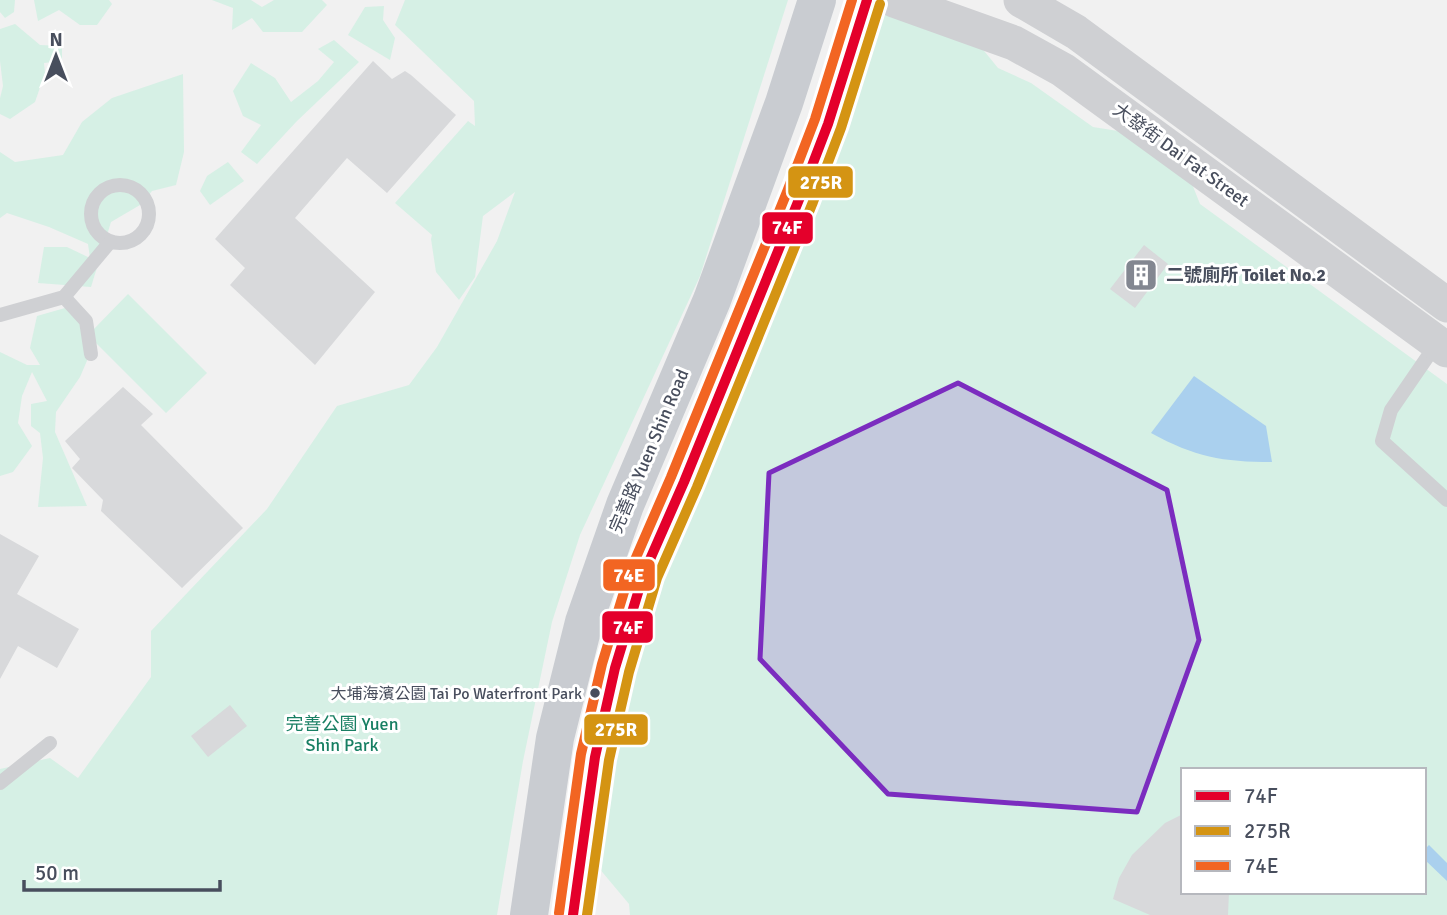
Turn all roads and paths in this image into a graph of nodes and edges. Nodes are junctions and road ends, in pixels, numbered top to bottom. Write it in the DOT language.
graph roads {
  1 [pos="817,0"];
  2 [pos="867,0"];
  3 [pos="894,0"];
  4 [pos="1021,0"];
  5 [pos="110,242"];
  6 [pos="64,296"];
  7 [pos="1447,304"];
  8 [pos="0,316"];
  9 [pos="1442,346"];
  10 [pos="91,354"];
  11 [pos="1447,500"];
  12 [pos="50,743"];
  13 [pos="0,783"];
  14 [pos="529,915"];
  15 [pos="573,915"];
  1 -- 14 [label="main road, 完善路 Yuen Shin Road"];
  2 -- 15 [label="main road"];
  3 -- 9 [label="street, 大發街 Dai Fat Street"];
  4 -- 7 [label="street, 大發街 Dai Fat Street"];
  5 -- 5 [label="lane"];
  5 -- 6 [label="lane"];
  6 -- 8 [label="lane"];
  6 -- 10 [label="lane"];
  9 -- 11 [label="lane"];
  12 -- 13 [label="lane"];
}
